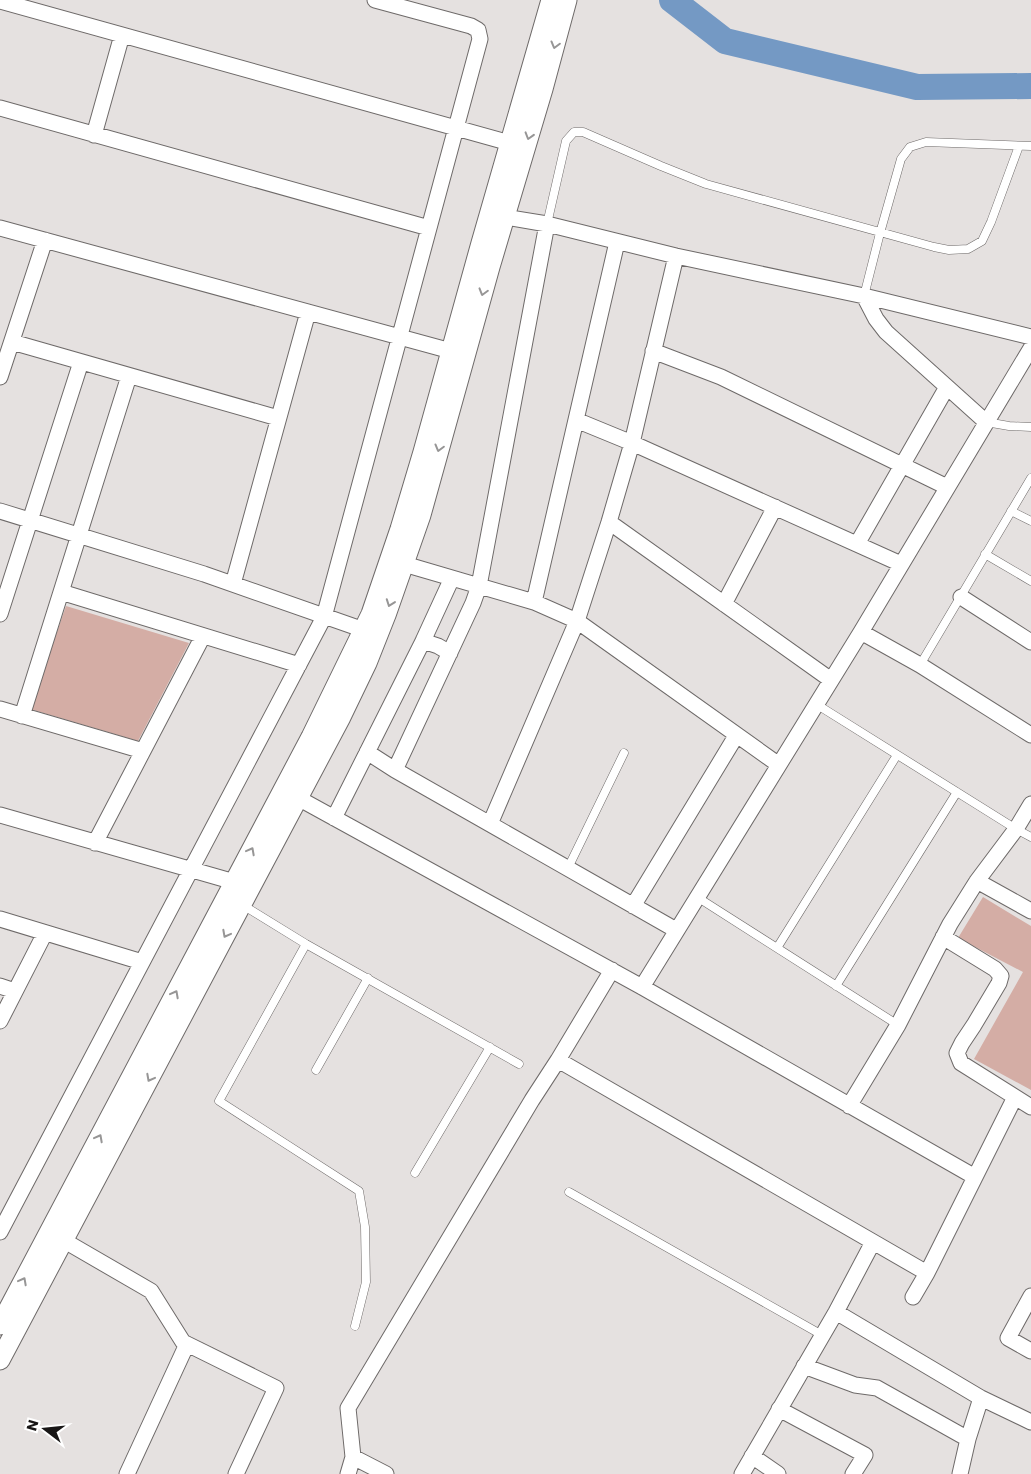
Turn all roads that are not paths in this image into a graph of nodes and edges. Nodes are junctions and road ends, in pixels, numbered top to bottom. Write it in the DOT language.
graph roads {
  1 [pos="375,0"];
  2 [pos="551,0"];
  3 [pos="567,0"];
  4 [pos="0,1"];
  5 [pos="122,35"];
  6 [pos="535,86"];
  7 [pos="0,108"];
  8 [pos="456,128"];
  9 [pos="94,134"];
  10 [pos="510,143"];
  11 [pos="1019,146"];
  12 [pos="1031,146"];
  13 [pos="505,217"];
  14 [pos="547,224"];
  15 [pos="0,228"];
  16 [pos="429,228"];
  17 [pos="880,233"];
  18 [pos="45,240"];
  19 [pos="617,242"];
  20 [pos="676,256"];
  21 [pos="864,296"];
  22 [pos="308,312"];
  23 [pos="399,336"];
  24 [pos="1031,337"];
  25 [pos="12,342"];
  26 [pos="1031,348"];
  27 [pos="654,351"];
  28 [pos="458,353"];
  29 [pos="81,362"];
  30 [pos="129,376"];
  31 [pos="0,378"];
  32 [pos="947,387"];
  33 [pos="278,418"];
  34 [pos="576,420"];
  35 [pos="986,422"];
  36 [pos="1031,427"];
  37 [pos="632,443"];
  38 [pos="901,465"];
  39 [pos="1031,478"];
  40 [pos="947,487"];
  41 [pos="775,507"];
  42 [pos="0,510"];
  43 [pos="1011,511"];
  44 [pos="30,520"];
  45 [pos="1031,521"];
  46 [pos="609,522"];
  47 [pos="79,535"];
  48 [pos="857,544"];
  49 [pos="985,554"];
  50 [pos="404,564"];
  51 [pos="901,564"];
  52 [pos="452,578"];
  53 [pos="1031,581"];
  54 [pos="233,584"];
  55 [pos="479,586"];
  56 [pos="61,592"];
  57 [pos="961,596"];
  58 [pos="534,602"];
  59 [pos="724,604"];
  60 [pos="0,614"];
  61 [pos="324,617"];
  62 [pos="577,621"];
  63 [pos="364,630"];
  64 [pos="861,632"];
  65 [pos="203,636"];
  66 [pos="423,641"];
  67 [pos="1031,642"];
  68 [pos="450,653"];
  69 [pos="299,665"];
  70 [pos="920,665"];
  71 [pos="831,680"];
  72 [pos="816,704"];
  73 [pos="0,710"];
  74 [pos="22,716"];
  75 [pos="1031,735"];
  76 [pos="736,736"];
  77 [pos="143,751"];
  78 [pos="367,752"];
  79 [pos="624,753"];
  80 [pos="897,755"];
  81 [pos="778,765"];
  82 [pos="395,770"];
  83 [pos="957,792"];
  84 [pos="298,798"];
  85 [pos="1031,804"];
  86 [pos="0,815"];
  87 [pos="334,818"];
  88 [pos="490,824"];
  89 [pos="1016,829"];
  90 [pos="1031,837"];
  91 [pos="96,843"];
  92 [pos="568,868"];
  93 [pos="191,869"];
  94 [pos="977,881"];
  95 [pos="238,892"];
  96 [pos="697,897"];
  97 [pos="633,906"];
  98 [pos="1031,911"];
  99 [pos="0,919"];
  100 [pos="676,930"];
  101 [pos="45,933"];
  102 [pos="943,937"];
  103 [pos="306,944"];
  104 [pos="777,948"];
  105 [pos="142,962"];
  106 [pos="612,970"];
  107 [pos="368,978"];
  108 [pos="0,986"];
  109 [pos="642,986"];
  110 [pos="836,986"];
  111 [pos="15,991"];
  112 [pos="0,1021"];
  113 [pos="898,1025"];
  114 [pos="490,1047"];
  115 [pos="558,1060"];
  116 [pos="519,1064"];
  117 [pos="316,1070"];
  118 [pos="1014,1097"];
  119 [pos="849,1106"];
  120 [pos="1031,1107"];
  121 [pos="415,1173"];
  122 [pos="975,1177"];
  123 [pos="569,1192"];
  124 [pos="0,1232"];
  125 [pos="63,1240"];
  126 [pos="873,1242"];
  127 [pos="927,1273"];
  128 [pos="1031,1296"];
  129 [pos="914,1297"];
  130 [pos="836,1312"];
  131 [pos="0,1325"];
  132 [pos="355,1326"];
  133 [pos="822,1334"];
  134 [pos="187,1344"];
  135 [pos="1031,1351"];
  136 [pos="0,1360"];
  137 [pos="804,1366"];
  138 [pos="981,1398"];
  139 [pos="779,1409"];
  140 [pos="1031,1422"];
  141 [pos="968,1439"];
  142 [pos="752,1456"];
  143 [pos="353,1457"];
  144 [pos="128,1474"];
  145 [pos="236,1474"];
  146 [pos="348,1474"];
  147 [pos="386,1474"];
  148 [pos="742,1474"];
  149 [pos="778,1474"];
  150 [pos="853,1474"];
  151 [pos="960,1474"];
  1 -- 8 [label="street"];
  2 -- 6 [label="street"];
  3 -- 6 [label="street, one-way"];
  4 -- 5 [label="street"];
  5 -- 8 [label="street"];
  5 -- 9 [label="street"];
  6 -- 10 [label="street"];
  6 -- 13 [label="street, one-way"];
  7 -- 9 [label="street"];
  8 -- 10 [label="street"];
  8 -- 16 [label="street"];
  9 -- 16 [label="street"];
  10 -- 28 [label="street"];
  11 -- 12 [label="lane"];
  11 -- 17 [label="lane"];
  11 -- 17 [label="lane"];
  13 -- 14 [label="street"];
  13 -- 28 [label="street, one-way"];
  14 -- 17 [label="lane"];
  14 -- 19 [label="street"];
  14 -- 55 [label="street"];
  15 -- 18 [label="street"];
  16 -- 23 [label="street"];
  17 -- 21 [label="lane"];
  18 -- 22 [label="street"];
  18 -- 25 [label="street"];
  19 -- 20 [label="street"];
  19 -- 34 [label="street"];
  20 -- 21 [label="street"];
  20 -- 27 [label="street"];
  21 -- 24 [label="street"];
  21 -- 32 [label="street"];
  22 -- 23 [label="street"];
  22 -- 33 [label="street"];
  23 -- 28 [label="street"];
  23 -- 61 [label="street"];
  25 -- 29 [label="street"];
  25 -- 31 [label="street"];
  26 -- 35 [label="street"];
  27 -- 37 [label="street"];
  27 -- 38 [label="street"];
  28 -- 50 [label="street, one-way"];
  28 -- 63 [label="street"];
  29 -- 30 [label="street"];
  29 -- 44 [label="street"];
  30 -- 33 [label="street"];
  30 -- 47 [label="street"];
  32 -- 35 [label="street"];
  32 -- 38 [label="street"];
  33 -- 54 [label="street"];
  34 -- 37 [label="street"];
  34 -- 58 [label="street"];
  35 -- 36 [label="lane"];
  35 -- 40 [label="street"];
  37 -- 41 [label="street"];
  37 -- 46 [label="street"];
  38 -- 40 [label="street"];
  38 -- 48 [label="street"];
  39 -- 43 [label="lane"];
  40 -- 51 [label="street"];
  41 -- 48 [label="street"];
  41 -- 59 [label="street"];
  42 -- 44 [label="street"];
  43 -- 45 [label="lane"];
  43 -- 49 [label="lane"];
  44 -- 47 [label="street"];
  44 -- 60 [label="street"];
  46 -- 59 [label="street"];
  46 -- 62 [label="street"];
  47 -- 54 [label="street"];
  47 -- 56 [label="street"];
  48 -- 51 [label="street"];
  49 -- 53 [label="lane"];
  49 -- 57 [label="lane"];
  50 -- 52 [label="street"];
  50 -- 84 [label="street, one-way"];
  51 -- 64 [label="street"];
  52 -- 55 [label="street"];
  52 -- 66 [label="street"];
  54 -- 61 [label="street"];
  55 -- 58 [label="street"];
  55 -- 68 [label="street"];
  56 -- 65 [label="street"];
  56 -- 74 [label="street"];
  57 -- 67 [label="street"];
  57 -- 70 [label="lane"];
  58 -- 62 [label="street"];
  59 -- 71 [label="street"];
  61 -- 63 [label="street"];
  61 -- 69 [label="street"];
  62 -- 76 [label="street"];
  62 -- 88 [label="street"];
  95 -- 63 [label="street, one-way"];
  64 -- 70 [label="street"];
  64 -- 71 [label="street"];
  65 -- 69 [label="street"];
  65 -- 77 [label="street"];
  66 -- 68 [label="street"];
  66 -- 78 [label="street"];
  68 -- 82 [label="street"];
  69 -- 93 [label="street"];
  70 -- 75 [label="street"];
  71 -- 72 [label="street"];
  72 -- 80 [label="lane"];
  72 -- 81 [label="street"];
  73 -- 74 [label="street"];
  74 -- 77 [label="street"];
  76 -- 81 [label="street"];
  76 -- 97 [label="street"];
  77 -- 91 [label="street"];
  78 -- 82 [label="street"];
  78 -- 87 [label="street"];
  79 -- 92 [label="lane"];
  80 -- 83 [label="lane"];
  80 -- 104 [label="lane"];
  81 -- 96 [label="street"];
  82 -- 88 [label="street"];
  83 -- 89 [label="lane"];
  83 -- 110 [label="lane"];
  84 -- 87 [label="street"];
  84 -- 95 [label="street"];
  85 -- 89 [label="street"];
  86 -- 91 [label="street"];
  87 -- 106 [label="street"];
  88 -- 92 [label="street"];
  89 -- 90 [label="lane"];
  89 -- 94 [label="street"];
  91 -- 93 [label="street"];
  92 -- 97 [label="street"];
  93 -- 95 [label="street"];
  93 -- 105 [label="street"];
  94 -- 98 [label="street"];
  94 -- 102 [label="street"];
  95 -- 103 [label="lane"];
  95 -- 125 [label="street, one-way"];
  131 -- 95 [label="street, one-way"];
  96 -- 100 [label="street"];
  96 -- 104 [label="lane"];
  97 -- 100 [label="street"];
  99 -- 101 [label="street"];
  100 -- 109 [label="street"];
  101 -- 105 [label="street"];
  101 -- 111 [label="street"];
  102 -- 113 [label="street"];
  102 -- 118 [label="street"];
  103 -- 107 [label="lane"];
  103 -- 132 [label="lane"];
  104 -- 110 [label="lane"];
  105 -- 124 [label="street"];
  106 -- 109 [label="street"];
  106 -- 115 [label="street"];
  107 -- 114 [label="lane"];
  107 -- 117 [label="lane"];
  108 -- 111 [label="street"];
  109 -- 119 [label="street"];
  110 -- 113 [label="lane"];
  111 -- 112 [label="street"];
  113 -- 119 [label="street"];
  114 -- 116 [label="lane"];
  114 -- 121 [label="lane"];
  115 -- 126 [label="street"];
  115 -- 143 [label="street"];
  118 -- 120 [label="street"];
  118 -- 122 [label="street"];
  119 -- 122 [label="street"];
  122 -- 127 [label="street"];
  123 -- 133 [label="lane"];
  125 -- 134 [label="street"];
  125 -- 136 [label="street"];
  126 -- 127 [label="street"];
  126 -- 130 [label="street"];
  127 -- 129 [label="street"];
  128 -- 135 [label="street"];
  130 -- 133 [label="street"];
  130 -- 138 [label="street"];
  133 -- 137 [label="street"];
  134 -- 144 [label="street"];
  134 -- 145 [label="street"];
  137 -- 139 [label="street"];
  137 -- 141 [label="street"];
  138 -- 140 [label="street"];
  138 -- 141 [label="street"];
  139 -- 142 [label="street"];
  139 -- 150 [label="street"];
  141 -- 151 [label="street"];
  142 -- 148 [label="street"];
  142 -- 149 [label="street"];
  143 -- 146 [label="street"];
  143 -- 147 [label="street"];
}
